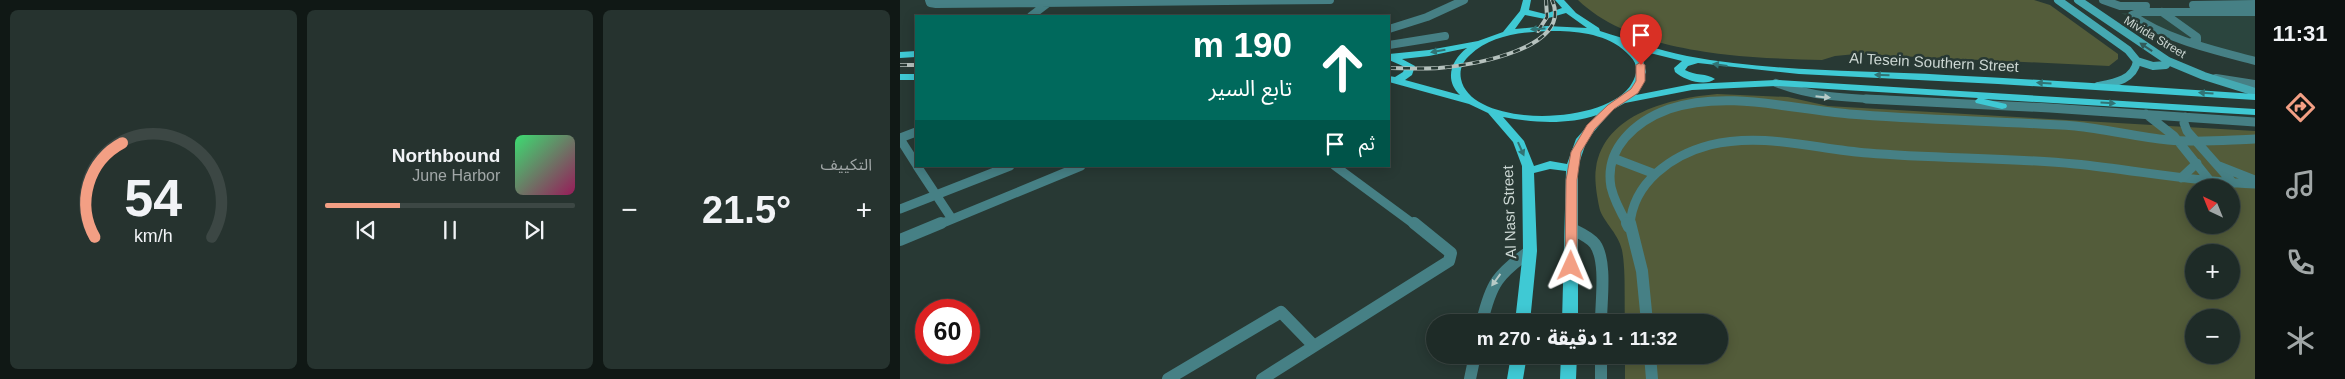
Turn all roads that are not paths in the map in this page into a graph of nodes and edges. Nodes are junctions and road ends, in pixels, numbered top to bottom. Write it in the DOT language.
graph roads {
  1 [pos="929,0"];
  2 [pos="1236,0"];
  3 [pos="1306,0"];
  4 [pos="1330,0"];
  5 [pos="1464,0"];
  6 [pos="1527,0"];
  7 [pos="1559,0"];
  8 [pos="2058,0"];
  9 [pos="2078,0"];
  10 [pos="2103,0"];
  11 [pos="1168,1"];
  12 [pos="1227,1"];
  13 [pos="1048,3"];
  14 [pos="2255,4"];
  15 [pos="1566,9"];
  16 [pos="1524,11"];
  17 [pos="2162,12"];
  18 [pos="2255,12"];
  19 [pos="1032,15"];
  20 [pos="1390,30"];
  21 [pos="1507,33"];
  22 [pos="2192,34"];
  23 [pos="1445,36"];
  24 [pos="1609,38"];
  25 [pos="2179,38"];
  26 [pos="1486,41"];
  27 [pos="2192,42"];
  28 [pos="1390,45"];
  29 [pos="915,54"];
  30 [pos="900,55"];
  31 [pos="1390,57"];
  32 [pos="1390,57"];
  33 [pos="2168,61"];
  34 [pos="2255,61"];
  35 [pos="1697,62"];
  36 [pos="2137,62"];
  37 [pos="2204,76"];
  38 [pos="900,77"];
  39 [pos="915,77"];
  40 [pos="1393,80"];
  41 [pos="1776,83"];
  42 [pos="1742,84"];
  43 [pos="2255,84"];
  44 [pos="2098,86"];
  45 [pos="1936,92"];
  46 [pos="2255,92"];
  47 [pos="2255,96"];
  48 [pos="1624,100"];
  49 [pos="1473,102"];
  50 [pos="2002,106"];
  51 [pos="1611,107"];
  52 [pos="1492,112"];
  53 [pos="2255,112"];
  54 [pos="2146,114"];
  55 [pos="2186,117"];
  56 [pos="2255,122"];
  57 [pos="915,126"];
  58 [pos="900,132"];
  59 [pos="915,132"];
  60 [pos="900,138"];
  61 [pos="2255,140"];
  62 [pos="2178,141"];
  63 [pos="2196,142"];
  64 [pos="1613,158"];
  65 [pos="915,160"];
  66 [pos="2197,163"];
  67 [pos="2218,166"];
  68 [pos="919,167"];
  69 [pos="1007,167"];
  70 [pos="1080,167"];
  71 [pos="1336,167"];
  72 [pos="1572,169"];
  73 [pos="1528,170"];
  74 [pos="1655,174"];
  75 [pos="2181,178"];
  76 [pos="2188,179"];
  77 [pos="2209,179"];
  78 [pos="2229,179"];
  79 [pos="2255,182"];
  80 [pos="2240,183"];
  81 [pos="936,195"];
  82 [pos="900,209"];
  83 [pos="952,218"];
  84 [pos="1629,227"];
  85 [pos="1572,229"];
  86 [pos="900,240"];
  87 [pos="1530,252"];
  88 [pos="1484,314"];
  89 [pos="1523,314"];
  90 [pos="1570,314"];
  91 [pos="1601,314"];
  92 [pos="1646,314"];
  93 [pos="1314,346"];
  94 [pos="1473,364"];
  95 [pos="1518,364"];
  96 [pos="1569,364"];
  97 [pos="1601,364"];
  98 [pos="1651,364"];
  99 [pos="1168,379"];
  100 [pos="1262,379"];
  101 [pos="1470,379"];
  102 [pos="1515,379"];
  103 [pos="1568,379"];
  104 [pos="1601,379"];
  105 [pos="1652,379"];
  1 -- 13 [label="street"];
  2 -- 12 [label="street"];
  3 -- 4 [label="street"];
  3 -- 12 [label="street"];
  5 -- 20 [label="street"];
  6 -- 16 [label="main road"];
  7 -- 15 [label="main road"];
  8 -- 36 [label="street, Mivida Street"];
  33 -- 9 [label="street, Mivida Street, one-way"];
  10 -- 14 [label="street"];
  11 -- 12 [label="street"];
  11 -- 13 [label="street"];
  13 -- 19 [label="street"];
  15 -- 16 [label="main road"];
  15 -- 24 [label="main road"];
  16 -- 21 [label="main road"];
  17 -- 18 [label="street"];
  17 -- 22 [label="street"];
  17 -- 25 [label="street"];
  24 -- 21 [label="main road, Al Tesein Southern Street, one-way"];
  21 -- 26 [label="main road, Al Tesein Southern Street"];
  22 -- 25 [label="street"];
  22 -- 27 [label="street"];
  23 -- 28 [label="street"];
  24 -- 35 [label="main road, Al Tesein Southern Street"];
  24 -- 48 [label="main road"];
  25 -- 27 [label="street"];
  26 -- 31 [label="main road, one-way"];
  26 -- 49 [label="main road"];
  27 -- 34 [label="street"];
  29 -- 30 [label="main road"];
  32 -- 40 [label="main road"];
  33 -- 36 [label="street"];
  33 -- 37 [label="street, Mivida Street"];
  35 -- 42 [label="main road"];
  44 -- 35 [label="main road, Al Tesein Southern Street, one-way"];
  36 -- 44 [label="street"];
  37 -- 43 [label="street"];
  37 -- 46 [label="street, Mivida Street"];
  38 -- 39 [label="main road"];
  40 -- 49 [label="main road"];
  41 -- 42 [label="main road, Al Tesein Southern Street"];
  41 -- 45 [label="main road, Al Tesein Southern Street"];
  41 -- 50 [label="street, one-way"];
  42 -- 48 [label="main road, Al Tesein Southern Street"];
  47 -- 44 [label="main road, Al Tesein Southern Street, one-way"];
  45 -- 50 [label="main road"];
  45 -- 53 [label="main road, Al Tesein Southern Street, one-way"];
  48 -- 51 [label="main road"];
  49 -- 52 [label="main road"];
  50 -- 54 [label="street"];
  51 -- 52 [label="main road"];
  51 -- 72 [label="main road"];
  52 -- 73 [label="main road, Al Nasr Street, one-way"];
  54 -- 55 [label="street"];
  54 -- 62 [label="street"];
  55 -- 56 [label="street"];
  55 -- 63 [label="street"];
  57 -- 58 [label="street"];
  59 -- 60 [label="street"];
  60 -- 65 [label="street"];
  61 -- 63 [label="street"];
  62 -- 63 [label="street"];
  62 -- 64 [label="street"];
  62 -- 66 [label="street"];
  63 -- 67 [label="street"];
  64 -- 74 [label="street"];
  64 -- 84 [label="street"];
  66 -- 75 [label="street"];
  66 -- 77 [label="street"];
  67 -- 78 [label="street"];
  67 -- 79 [label="street"];
  68 -- 81 [label="street"];
  69 -- 81 [label="street"];
  70 -- 83 [label="street"];
  71 -- 93 [label="street"];
  72 -- 73 [label="main road"];
  72 -- 85 [label="main road"];
  73 -- 87 [label="main road, Al Nasr Street"];
  74 -- 75 [label="street"];
  74 -- 84 [label="street"];
  75 -- 76 [label="street"];
  79 -- 80 [label="street"];
  81 -- 82 [label="street"];
  81 -- 83 [label="street"];
  83 -- 86 [label="street"];
  84 -- 92 [label="street"];
  85 -- 90 [label="main road"];
  85 -- 91 [label="street"];
  87 -- 88 [label="street, one-way"];
  87 -- 89 [label="main road, Al Nasr Street"];
  93 -- 99 [label="street"];
  93 -- 100 [label="street"];
  94 -- 101 [label="street"];
  95 -- 102 [label="main road"];
  96 -- 103 [label="main road"];
  97 -- 104 [label="street"];
  98 -- 105 [label="street"];
}
